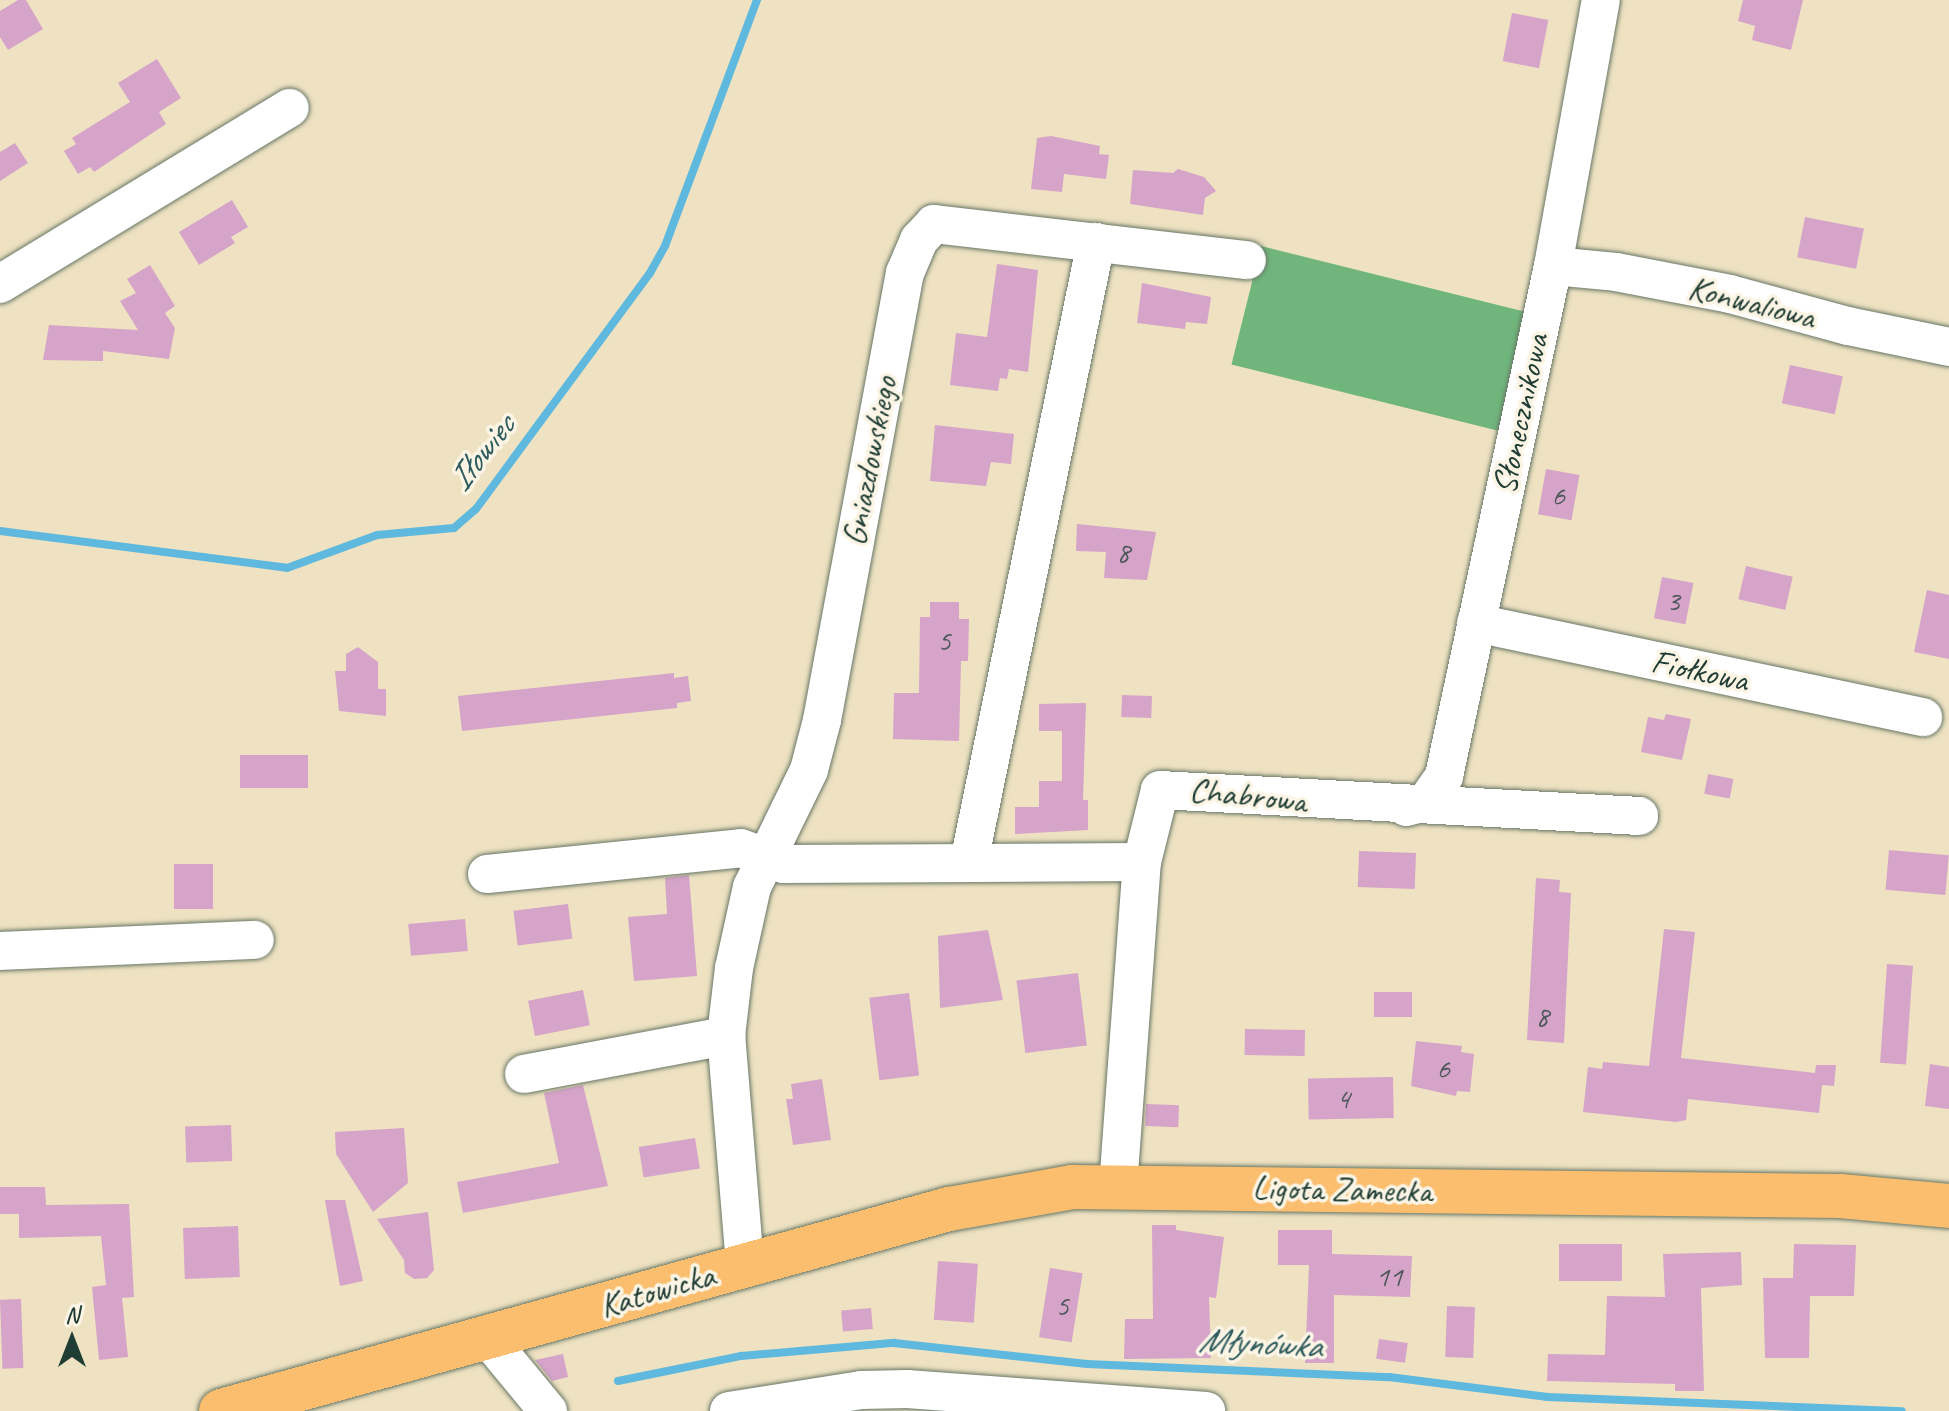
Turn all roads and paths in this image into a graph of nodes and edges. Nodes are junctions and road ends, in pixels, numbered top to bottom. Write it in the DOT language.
graph roads {
  1 [pos="1601,0"];
  2 [pos="290,108"];
  3 [pos="1096,242"];
  4 [pos="1247,260"];
  5 [pos="1553,266"];
  6 [pos="0,284"];
  7 [pos="1949,347"];
  8 [pos="1476,623"];
  9 [pos="1923,717"];
  10 [pos="1406,807"];
  11 [pos="1639,816"];
  12 [pos="766,857"];
  13 [pos="969,862"];
  14 [pos="1142,862"];
  15 [pos="487,874"];
  16 [pos="255,940"];
  17 [pos="0,951"];
  18 [pos="726,1036"];
  19 [pos="524,1074"];
  20 [pos="1118,1187"];
  21 [pos="1949,1206"];
  22 [pos="745,1265"];
  23 [pos="487,1337"];
  24 [pos="221,1411"];
  25 [pos="548,1411"];
  26 [pos="729,1411"];
  27 [pos="1206,1411"];
  1 -- 5 [label="street, Słonecznikowa"];
  2 -- 6 [label="street"];
  3 -- 4 [label="street, Gniazdowskiego"];
  3 -- 12 [label="street, Gniazdowskiego"];
  3 -- 13 [label="street"];
  5 -- 7 [label="street, Konwaliowa"];
  5 -- 8 [label="street, Słonecznikowa"];
  8 -- 9 [label="street, Fiołkowa"];
  8 -- 10 [label="street, Słonecznikowa"];
  10 -- 11 [label="street, Chabrowa"];
  10 -- 14 [label="street, Chabrowa"];
  12 -- 13 [label="street"];
  12 -- 15 [label="street"];
  12 -- 18 [label="street, Katowicka"];
  13 -- 14 [label="street"];
  14 -- 20 [label="street, Chabrowa"];
  16 -- 17 [label="street"];
  18 -- 19 [label="street"];
  18 -- 22 [label="street, Katowicka"];
  20 -- 21 [label="main road, Ligota Zamecka"];
  20 -- 22 [label="main road, Ligota Zamecka"];
  22 -- 23 [label="main road, Katowicka"];
  23 -- 24 [label="main road, Katowicka"];
  23 -- 25 [label="street"];
  26 -- 27 [label="street"];
}
